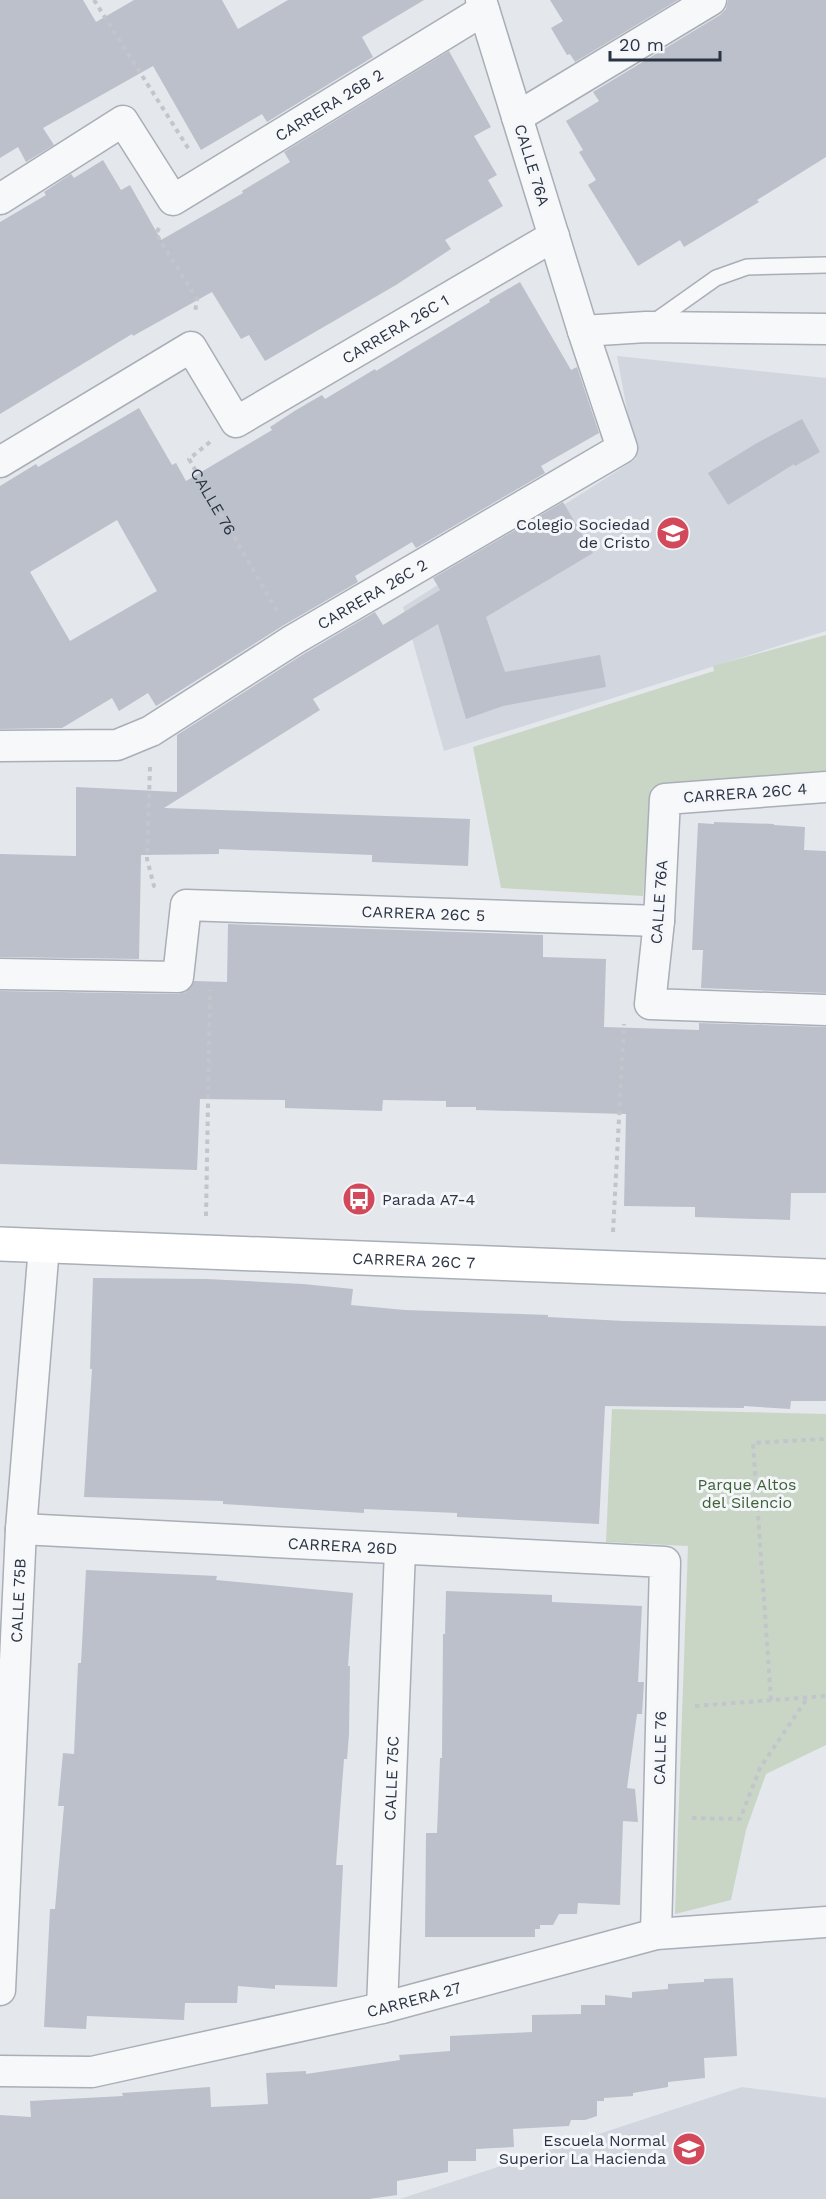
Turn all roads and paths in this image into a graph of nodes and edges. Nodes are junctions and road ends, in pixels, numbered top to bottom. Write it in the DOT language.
graph roads {
  1 [pos="96,0"];
  2 [pos="711,0"];
  3 [pos="483,5"];
  4 [pos="517,117"];
  5 [pos="208,179"];
  6 [pos="0,200"];
  7 [pos="173,200"];
  8 [pos="554,236"];
  9 [pos="826,265"];
  10 [pos="646,327"];
  11 [pos="826,329"];
  12 [pos="583,331"];
  13 [pos="191,347"];
  14 [pos="236,422"];
  15 [pos="0,462"];
  16 [pos="293,640"];
  17 [pos="151,730"];
  18 [pos="0,746"];
  19 [pos="826,787"];
  20 [pos="665,799"];
  21 [pos="186,905"];
  22 [pos="659,921"];
  23 [pos="0,974"];
  24 [pos="178,977"];
  25 [pos="651,999"];
  26 [pos="826,1010"];
  27 [pos="206,1219"];
  28 [pos="613,1242"];
  29 [pos="0,1244"];
  30 [pos="44,1246"];
  31 [pos="826,1276"];
  32 [pos="826,1438"];
  33 [pos="21,1529"];
  34 [pos="399,1550"];
  35 [pos="665,1562"];
  36 [pos="826,1696"];
  37 [pos="808,1697"];
  38 [pos="771,1700"];
  39 [pos="662,1708"];
  40 [pos="659,1816"];
  41 [pos="826,1922"];
  42 [pos="656,1934"];
  43 [pos="0,1990"];
  44 [pos="382,2008"];
  45 [pos="0,2072"];
  1 -- 5 [label="path"];
  2 -- 4 [label="street"];
  3 -- 4 [label="street, CALLE 76A"];
  3 -- 5 [label="street, CARRERA 26B 2"];
  4 -- 8 [label="street, CALLE 76A"];
  5 -- 7 [label="street, CARRERA 26B 2"];
  6 -- 7 [label="street"];
  7 -- 13 [label="path"];
  8 -- 12 [label="street, CALLE 76A"];
  8 -- 14 [label="street, CARRERA 26C 1"];
  9 -- 10 [label="lane"];
  10 -- 11 [label="street"];
  10 -- 12 [label="street"];
  12 -- 16 [label="street, CARRERA 26C 2"];
  13 -- 14 [label="street"];
  13 -- 15 [label="street"];
  14 -- 16 [label="path, CALLE 76"];
  16 -- 17 [label="street, CARRERA 26C 2"];
  17 -- 18 [label="street, CARRERA 26C 2"];
  17 -- 21 [label="path"];
  19 -- 20 [label="street, CARRERA 26C 4"];
  20 -- 22 [label="street, CALLE 76A"];
  21 -- 22 [label="street, CARRERA 26C 5"];
  21 -- 24 [label="street"];
  22 -- 25 [label="street, CALLE 76A"];
  23 -- 24 [label="street"];
  24 -- 27 [label="path"];
  25 -- 26 [label="street"];
  25 -- 28 [label="path"];
  29 -- 30 [label="street, CARRERA 26C 7"];
  30 -- 31 [label="street, CARRERA 26C 7"];
  30 -- 33 [label="street, CALLE 75B"];
  32 -- 38 [label="path"];
  33 -- 34 [label="street, CARRERA 26D"];
  33 -- 43 [label="street, CALLE 75B"];
  34 -- 35 [label="street, CARRERA 26D"];
  34 -- 44 [label="street, CALLE 75C"];
  35 -- 39 [label="street, CALLE 76"];
  36 -- 37 [label="path"];
  37 -- 38 [label="path"];
  37 -- 40 [label="path"];
  38 -- 39 [label="path"];
  39 -- 40 [label="street, CALLE 76"];
  40 -- 42 [label="street, CALLE 76"];
  41 -- 42 [label="street, CARRERA 27"];
  42 -- 44 [label="street, CARRERA 27"];
  44 -- 45 [label="street, CARRERA 27"];
}
